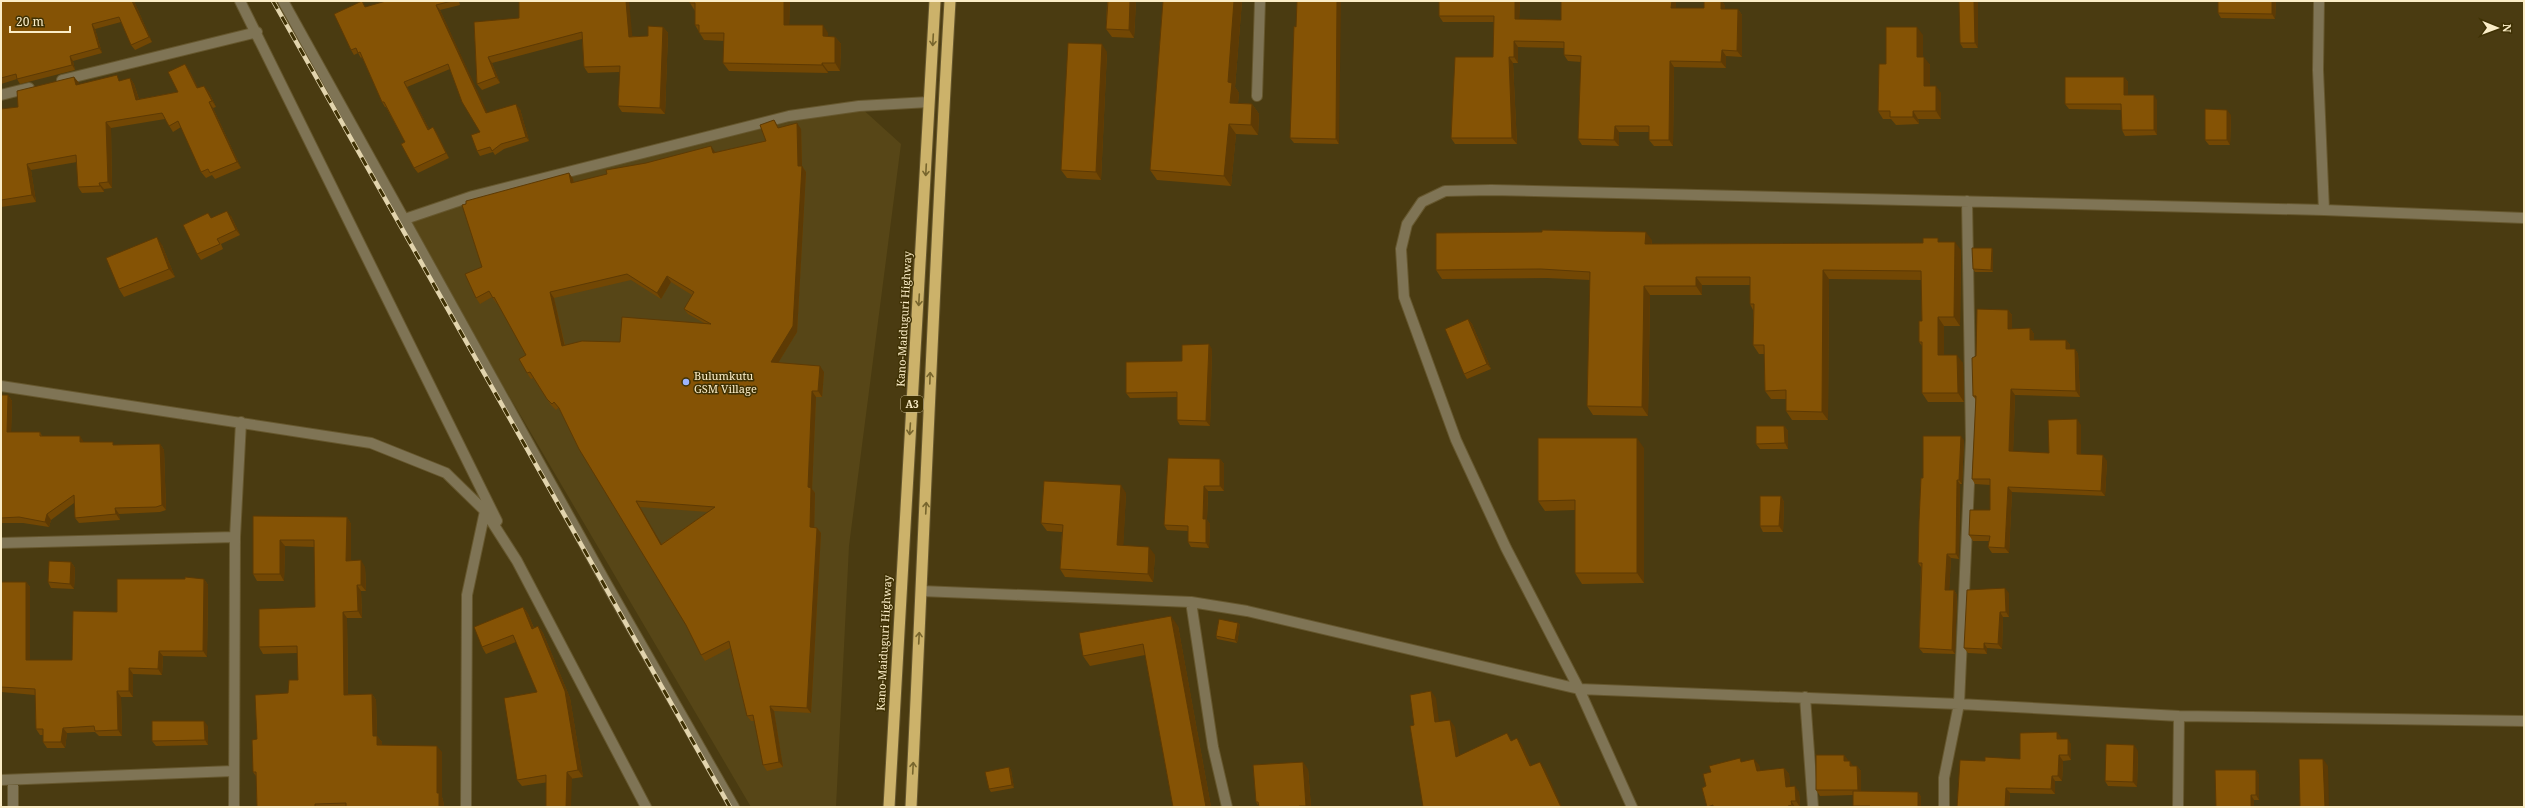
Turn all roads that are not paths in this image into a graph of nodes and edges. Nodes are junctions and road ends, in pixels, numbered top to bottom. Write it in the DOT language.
graph roads {
  1 [pos="240,1"];
  2 [pos="283,1"];
  3 [pos="935,1"];
  4 [pos="950,1"];
  5 [pos="1260,1"];
  6 [pos="2319,1"];
  7 [pos="257,32"];
  8 [pos="1,95"];
  9 [pos="1257,96"];
  10 [pos="929,102"];
  11 [pos="1967,201"];
  12 [pos="2324,210"];
  13 [pos="2524,218"];
  14 [pos="405,219"];
  15 [pos="1,386"];
  16 [pos="241,422"];
  17 [pos="485,511"];
  18 [pos="235,537"];
  19 [pos="1,543"];
  20 [pos="517,561"];
  21 [pos="921,592"];
  22 [pos="1191,602"];
  23 [pos="1579,689"];
  24 [pos="1805,697"];
  25 [pos="1959,704"];
  26 [pos="2180,716"];
  27 [pos="2524,721"];
  28 [pos="233,771"];
  29 [pos="1,780"];
  30 [pos="12,780"];
  31 [pos="13,807"];
  32 [pos="234,807"];
  33 [pos="466,807"];
  34 [pos="646,807"];
  35 [pos="734,807"];
  36 [pos="888,807"];
  37 [pos="911,807"];
  38 [pos="1227,807"];
  39 [pos="1632,807"];
  40 [pos="1813,807"];
  41 [pos="1944,807"];
  42 [pos="2178,807"];
  1 -- 7 [label="street"];
  2 -- 14 [label="street"];
  3 -- 10 [label="highway, Kano-Maiduguri Highway / A3, one-way"];
  21 -- 4 [label="highway, A3, one-way"];
  5 -- 9 [label="street"];
  6 -- 12 [label="street"];
  7 -- 8 [label="street"];
  7 -- 20 [label="street"];
  10 -- 14 [label="street"];
  10 -- 36 [label="highway, Kano-Maiduguri Highway / A3, one-way"];
  11 -- 12 [label="street"];
  11 -- 23 [label="street"];
  11 -- 25 [label="street"];
  12 -- 13 [label="street"];
  14 -- 35 [label="street"];
  15 -- 16 [label="street"];
  16 -- 17 [label="street"];
  16 -- 18 [label="street"];
  17 -- 20 [label="street"];
  17 -- 33 [label="street"];
  18 -- 19 [label="street"];
  18 -- 28 [label="street"];
  20 -- 34 [label="street"];
  21 -- 22 [label="street"];
  37 -- 21 [label="highway, A3, one-way"];
  22 -- 23 [label="street"];
  22 -- 38 [label="street"];
  23 -- 24 [label="street"];
  23 -- 39 [label="street"];
  24 -- 25 [label="street"];
  24 -- 40 [label="street"];
  25 -- 26 [label="street"];
  25 -- 41 [label="street"];
  26 -- 27 [label="street"];
  26 -- 42 [label="street"];
  28 -- 30 [label="street"];
  28 -- 32 [label="street"];
  29 -- 30 [label="street"];
  30 -- 31 [label="street"];
}
